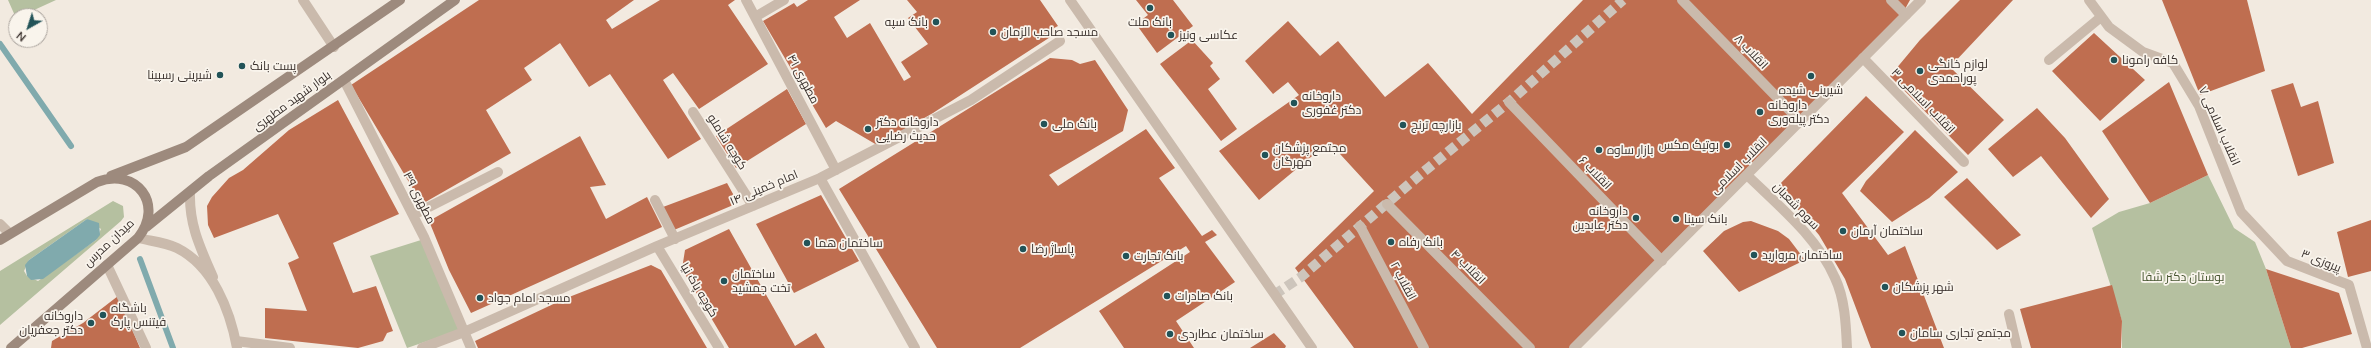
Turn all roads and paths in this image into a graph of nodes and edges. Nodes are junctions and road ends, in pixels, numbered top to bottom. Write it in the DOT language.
graph roads {
  1 [pos="303,0"];
  2 [pos="400,0"];
  3 [pos="455,0"];
  4 [pos="746,0"];
  5 [pos="784,0"];
  6 [pos="1070,0"];
  7 [pos="1682,0"];
  8 [pos="1891,0"];
  9 [pos="1921,0"];
  10 [pos="2089,0"];
  11 [pos="1906,15"];
  12 [pos="755,16"];
  13 [pos="2101,17"];
  14 [pos="1060,41"];
  15 [pos="334,47"];
  16 [pos="1863,58"];
  17 [pos="2049,60"];
  18 [pos="344,80"];
  19 [pos="1510,102"];
  20 [pos="693,112"];
  21 [pos="1801,122"];
  22 [pos="1964,162"];
  23 [pos="836,170"];
  24 [pos="498,172"];
  25 [pos="1748,176"];
  26 [pos="110,177"];
  27 [pos="820,178"];
  28 [pos="190,192"];
  29 [pos="655,200"];
  30 [pos="1387,204"];
  31 [pos="753,206"];
  32 [pos="2241,212"];
  33 [pos="413,215"];
  34 [pos="0,224"];
  35 [pos="1360,226"];
  36 [pos="146,227"];
  37 [pos="9,233"];
  38 [pos="138,238"];
  39 [pos="675,239"];
  40 [pos="0,240"];
  41 [pos="657,246"];
  42 [pos="1662,261"];
  43 [pos="106,265"];
  44 [pos="217,286"];
  45 [pos="2009,314"];
  46 [pos="464,332"];
  47 [pos="236,344"];
  48 [pos="2366,346"];
  49 [pos="13,348"];
  50 [pos="146,348"];
  51 [pos="290,348"];
  52 [pos="422,348"];
  53 [pos="471,348"];
  54 [pos="719,348"];
  55 [pos="915,348"];
  56 [pos="1312,348"];
  57 [pos="1424,348"];
  58 [pos="1530,348"];
  59 [pos="1574,348"];
  60 [pos="1847,348"];
  61 [pos="2017,348"];
  1 -- 15 [label="street"];
  2 -- 15 [label="main road, بلوار شهید مطهری"];
  3 -- 18 [label="main road, بلوار شهید مطهری"];
  4 -- 12 [label="street, مطهری ۴۱"];
  5 -- 12 [label="street"];
  6 -- 56 [label="street"];
  7 -- 21 [label="street, انقلاب ۸"];
  8 -- 11 [label="street"];
  9 -- 11 [label="street, انقلاب اسلامی"];
  10 -- 13 [label="street, انقلاب اسلامی ۷"];
  11 -- 16 [label="street, انقلاب اسلامی"];
  12 -- 23 [label="street, مطهری ۴۱"];
  13 -- 17 [label="street"];
  13 -- 32 [label="street, انقلاب اسلامی ۷"];
  14 -- 23 [label="street, امام خمینی ۱۴"];
  15 -- 26 [label="main road, بلوار شهید مطهری"];
  16 -- 21 [label="street, انقلاب اسلامی"];
  16 -- 22 [label="street, انقلاب اسلامی ۳"];
  18 -- 28 [label="main road, بلوار شهید مطهری"];
  18 -- 33 [label="street, مطهری ۳۹"];
  19 -- 42 [label="street, انقلاب ۶"];
  20 -- 31 [label="street, کوچه شاملو"];
  21 -- 25 [label="street, انقلاب اسلامی"];
  23 -- 27 [label="street, امام خمینی ۱۴"];
  24 -- 33 [label="street"];
  25 -- 42 [label="street, انقلاب اسلامی"];
  25 -- 60 [label="street, سوم شعبان"];
  26 -- 36 [label="main road, میدان مدرس"];
  26 -- 37 [label="main road"];
  27 -- 31 [label="street, امام خمینی ۱۴"];
  27 -- 55 [label="street"];
  28 -- 36 [label="main road, بلوار شهید مطهری"];
  28 -- 44 [label="street"];
  29 -- 39 [label="street"];
  30 -- 58 [label="street, انقلاب ۴"];
  31 -- 39 [label="street, امام خمینی ۱۴"];
  32 -- 48 [label="street, پیروزی ۳"];
  33 -- 46 [label="street, مطهری ۳۹"];
  34 -- 37 [label="street"];
  35 -- 57 [label="street, انقلاب ۲"];
  36 -- 38 [label="main road, میدان مدرس"];
  37 -- 40 [label="main road"];
  38 -- 43 [label="main road, میدان مدرس"];
  38 -- 44 [label="street"];
  39 -- 41 [label="street, امام خمینی ۱۴"];
  41 -- 46 [label="street, امام خمینی ۱۴"];
  41 -- 54 [label="street, کوچه پاک نیا"];
  42 -- 59 [label="street, انقلاب اسلامی"];
  43 -- 49 [label="main road, میدان مدرس"];
  43 -- 50 [label="street"];
  44 -- 47 [label="street"];
  45 -- 61 [label="street"];
  46 -- 52 [label="street, امام خمینی ۱۴"];
  46 -- 53 [label="street, مطهری ۳۹"];
  47 -- 51 [label="street"];
}
